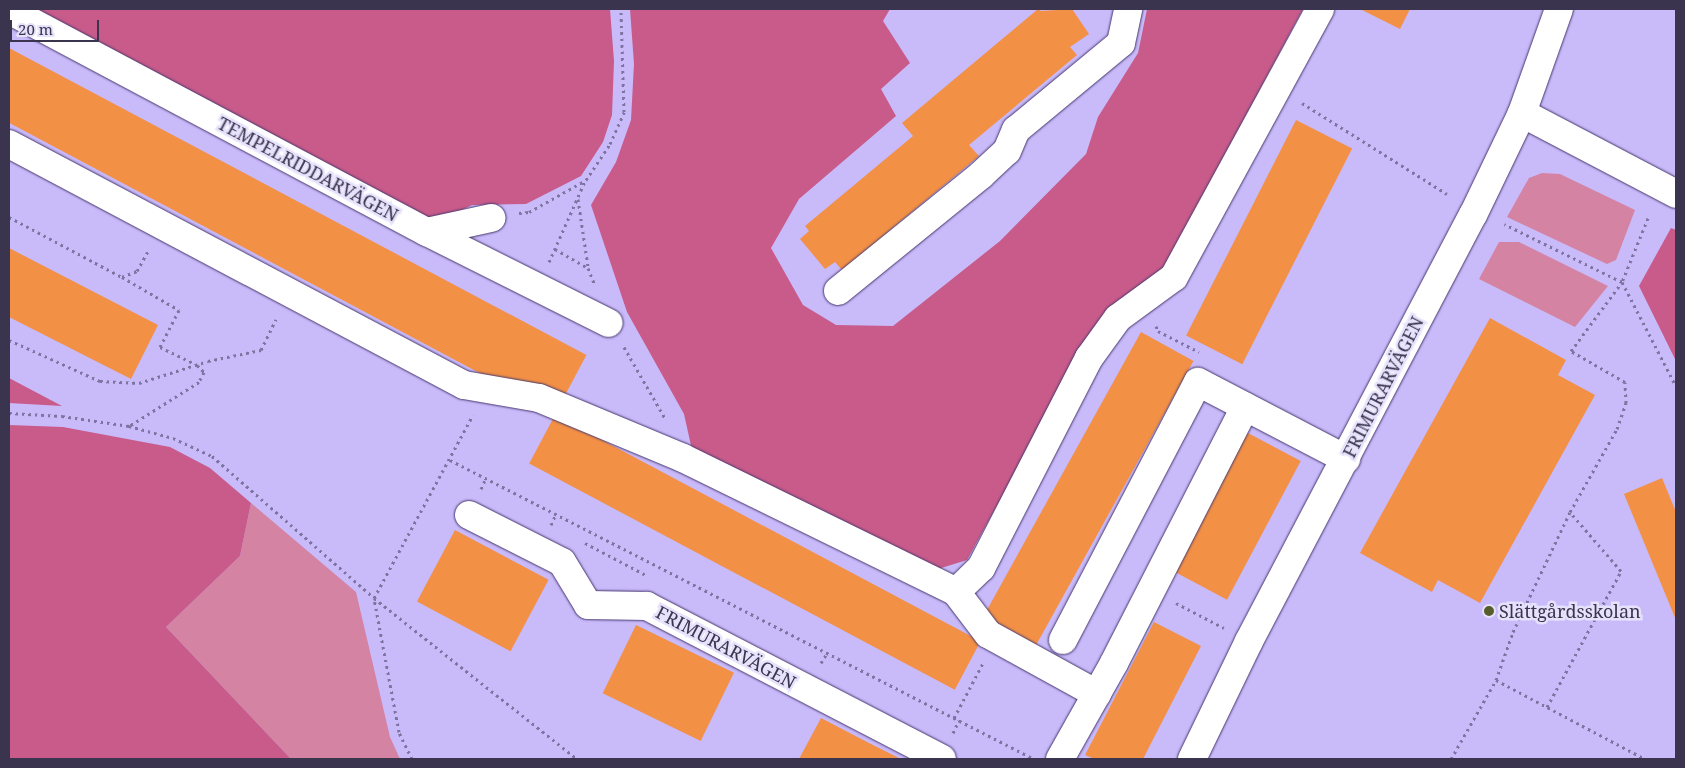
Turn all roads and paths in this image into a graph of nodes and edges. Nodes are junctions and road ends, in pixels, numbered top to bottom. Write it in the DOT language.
graph roads {
  1 [pos="621,9"];
  2 [pos="1128,9"];
  3 [pos="1320,9"];
  4 [pos="1559,9"];
  5 [pos="9,10"];
  6 [pos="1276,86"];
  7 [pos="1522,113"];
  8 [pos="9,144"];
  9 [pos="586,180"];
  10 [pos="1448,194"];
  11 [pos="1676,194"];
  12 [pos="578,198"];
  13 [pos="9,217"];
  14 [pos="491,218"];
  15 [pos="1648,218"];
  16 [pos="1504,224"];
  17 [pos="162,225"];
  18 [pos="427,232"];
  19 [pos="555,249"];
  20 [pos="588,268"];
  21 [pos="122,277"];
  22 [pos="1622,282"];
  23 [pos="280,288"];
  24 [pos="838,291"];
  25 [pos="609,323"];
  26 [pos="1158,330"];
  27 [pos="9,340"];
  28 [pos="1208,357"];
  29 [pos="196,364"];
  30 [pos="1676,386"];
  31 [pos="487,389"];
  32 [pos="1245,407"];
  33 [pos="9,413"];
  34 [pos="129,426"];
  35 [pos="1346,459"];
  36 [pos="450,460"];
  37 [pos="1570,512"];
  38 [pos="469,514"];
  39 [pos="556,514"];
  40 [pos="559,529"];
  41 [pos="576,538"];
  42 [pos="654,580"];
  43 [pos="686,582"];
  44 [pos="1152,589"];
  45 [pos="956,592"];
  46 [pos="374,598"];
  47 [pos="669,617"];
  48 [pos="1063,640"];
  49 [pos="1249,641"];
  50 [pos="983,662"];
  51 [pos="1496,680"];
  52 [pos="1097,694"];
  53 [pos="1547,707"];
  54 [pos="954,718"];
  55 [pos="412,759"];
  56 [pos="577,759"];
  57 [pos="942,759"];
  58 [pos="1034,759"];
  59 [pos="1060,759"];
  60 [pos="1192,759"];
  61 [pos="1450,759"];
  62 [pos="1645,759"];
  1 -- 9 [label="path"];
  2 -- 24 [label="street"];
  3 -- 6 [label="street"];
  4 -- 7 [label="street, FRIMURARVÄGEN"];
  5 -- 18 [label="street, TEMPELRIDDARVÄGEN"];
  6 -- 10 [label="path"];
  6 -- 45 [label="street"];
  7 -- 11 [label="street"];
  7 -- 35 [label="street, FRIMURARVÄGEN"];
  8 -- 17 [label="street"];
  9 -- 12 [label="path"];
  9 -- 14 [label="path"];
  12 -- 19 [label="path"];
  12 -- 20 [label="path"];
  13 -- 21 [label="path"];
  14 -- 18 [label="street"];
  15 -- 22 [label="path"];
  16 -- 22 [label="path"];
  17 -- 21 [label="path"];
  17 -- 23 [label="street"];
  18 -- 25 [label="street, TEMPELRIDDARVÄGEN"];
  21 -- 29 [label="path"];
  22 -- 30 [label="path"];
  22 -- 37 [label="path"];
  23 -- 29 [label="path"];
  23 -- 31 [label="street"];
  26 -- 28 [label="path"];
  27 -- 29 [label="path"];
  29 -- 34 [label="path"];
  31 -- 36 [label="path"];
  31 -- 45 [label="street"];
  32 -- 35 [label="street"];
  32 -- 44 [label="street"];
  32 -- 48 [label="street"];
  33 -- 34 [label="path"];
  34 -- 46 [label="path"];
  35 -- 49 [label="street, FRIMURARVÄGEN"];
  36 -- 39 [label="path"];
  36 -- 46 [label="path"];
  37 -- 51 [label="path"];
  37 -- 53 [label="path"];
  38 -- 47 [label="street, FRIMURARVÄGEN"];
  39 -- 40 [label="path"];
  39 -- 43 [label="path"];
  41 -- 42 [label="path"];
  43 -- 47 [label="path"];
  43 -- 54 [label="path"];
  44 -- 49 [label="path"];
  44 -- 52 [label="street"];
  45 -- 52 [label="street"];
  46 -- 55 [label="path"];
  46 -- 56 [label="path"];
  47 -- 57 [label="street, FRIMURARVÄGEN"];
  49 -- 60 [label="street, FRIMURARVÄGEN"];
  50 -- 54 [label="path"];
  51 -- 53 [label="path"];
  51 -- 61 [label="path"];
  52 -- 59 [label="street"];
  53 -- 62 [label="path"];
  54 -- 58 [label="path"];
}
